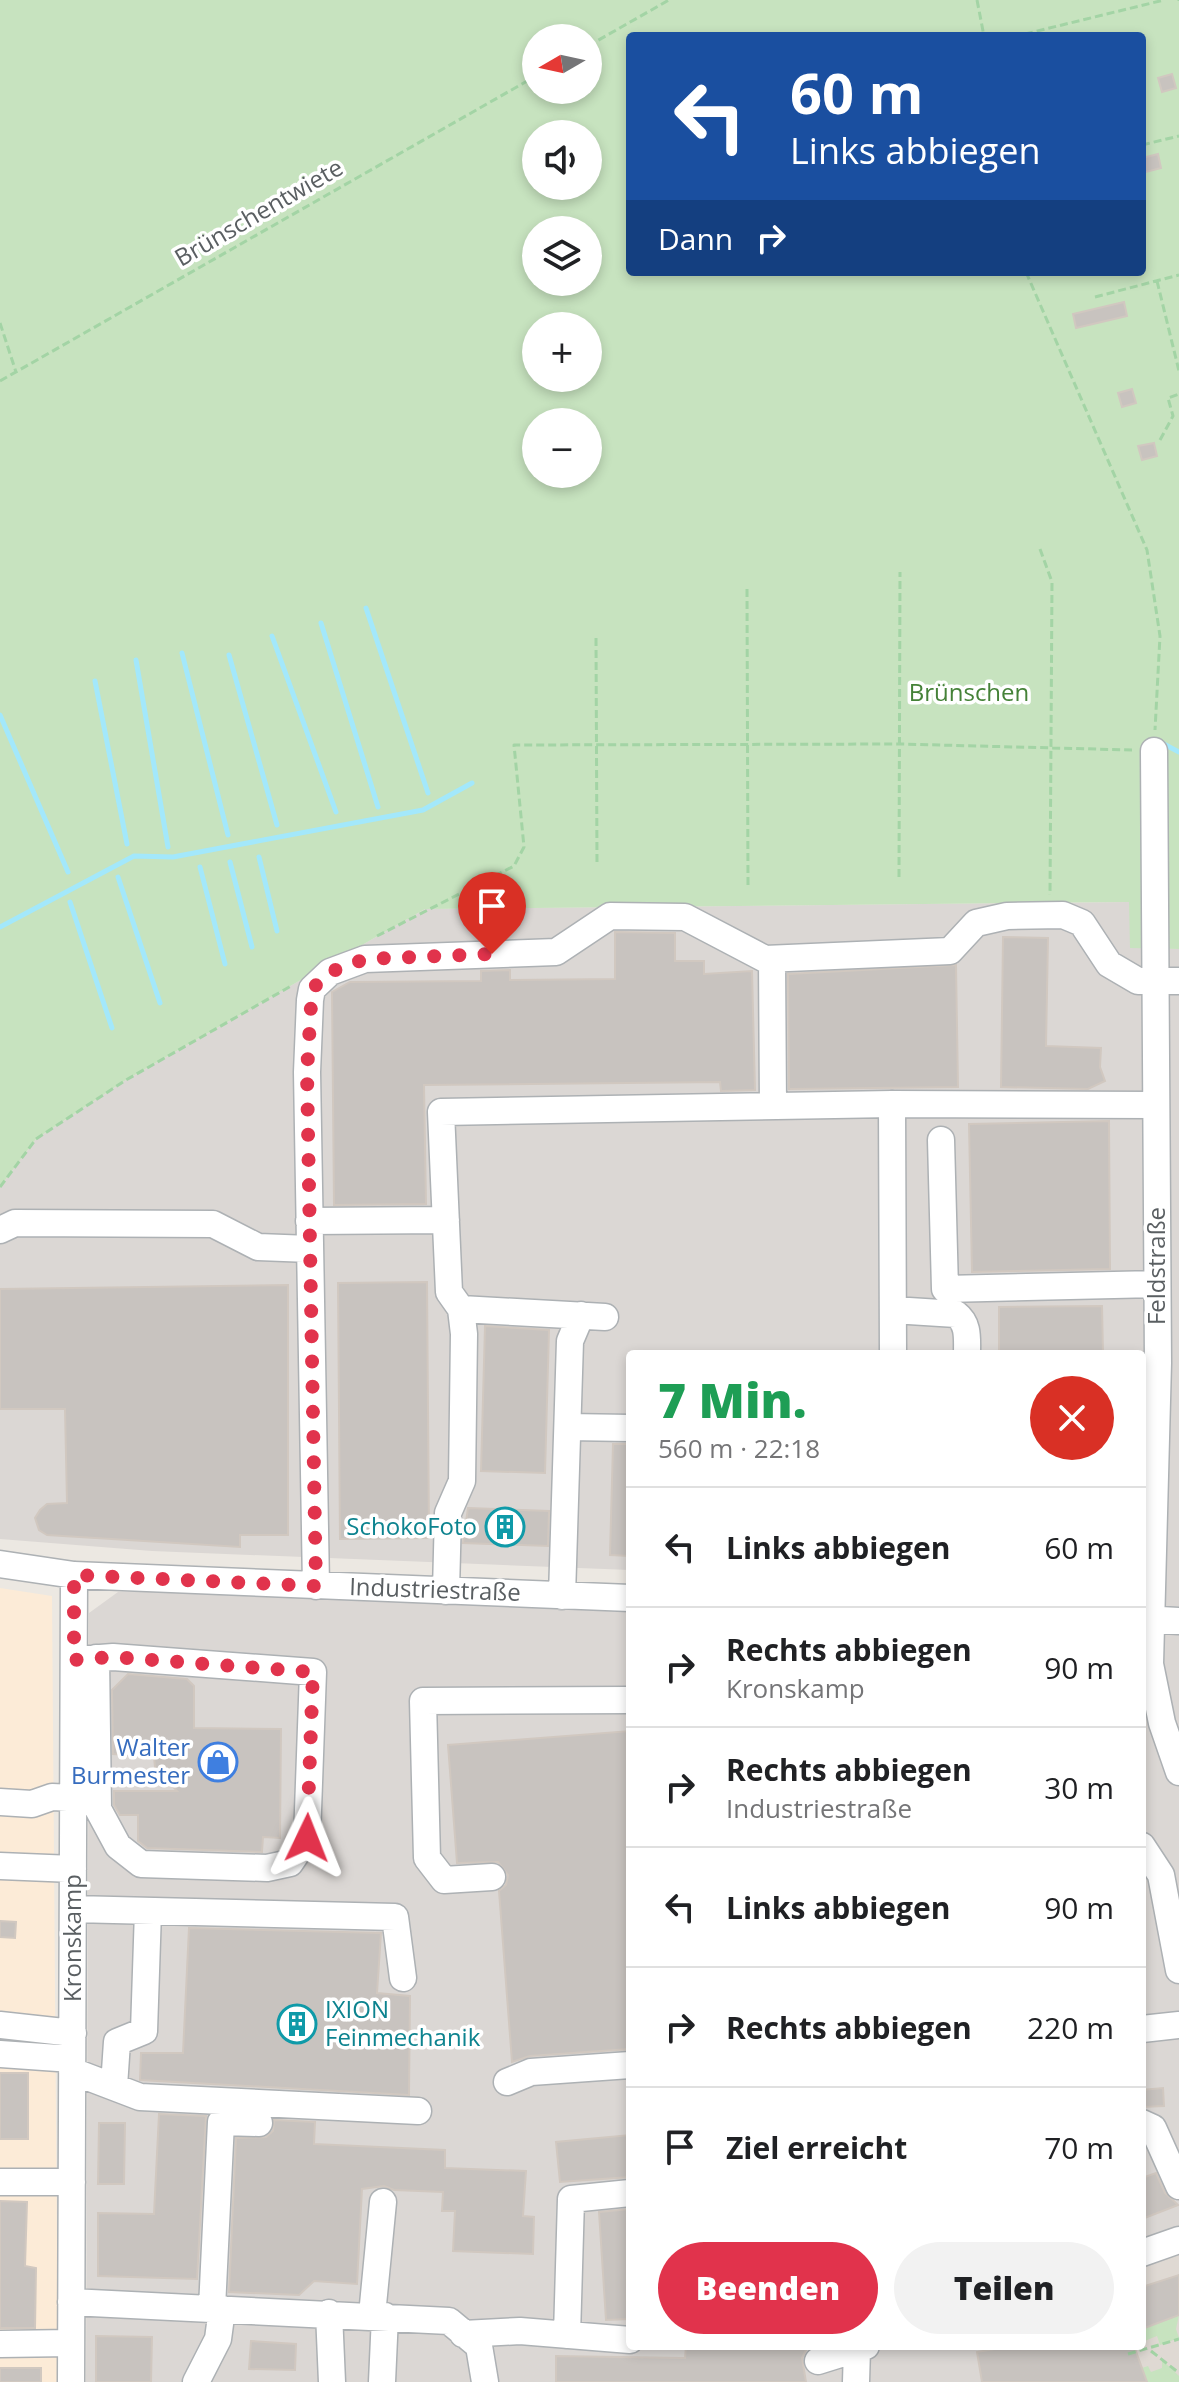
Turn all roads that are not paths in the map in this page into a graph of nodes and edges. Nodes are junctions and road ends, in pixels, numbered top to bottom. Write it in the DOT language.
graph roads {
  1 [pos="1163,765"];
  2 [pos="772,959"];
  3 [pos="1167,982"];
  4 [pos="892,1104"];
  5 [pos="1154,1105"];
  6 [pos="773,1106"];
  7 [pos="941,1140"];
  8 [pos="446,1220"];
  9 [pos="309,1221"];
  10 [pos="0,1230"];
  11 [pos="310,1249"];
  12 [pos="1157,1284"];
  13 [pos="461,1309"];
  14 [pos="893,1310"];
  15 [pos="893,1350"];
  16 [pos="967,1350"];
  17 [pos="1168,1363"];
  18 [pos="568,1427"];
  19 [pos="626,1428"];
  20 [pos="0,1564"];
  21 [pos="74,1575"];
  22 [pos="316,1586"];
  23 [pos="446,1591"];
  24 [pos="562,1596"];
  25 [pos="626,1598"];
  26 [pos="1146,1619"];
  27 [pos="1179,1621"];
  28 [pos="85,1659"];
  29 [pos="626,1700"];
  30 [pos="1179,1772"];
  31 [pos="81,1787"];
  32 [pos="0,1802"];
  33 [pos="1146,1852"];
  34 [pos="0,1866"];
  35 [pos="73,1869"];
  36 [pos="492,1877"];
  37 [pos="73,1909"];
  38 [pos="148,1911"];
  39 [pos="1179,1970"];
  40 [pos="403,1978"];
  41 [pos="0,2025"];
  42 [pos="1179,2025"];
  43 [pos="1146,2029"];
  44 [pos="0,2054"];
  45 [pos="72,2054"];
  46 [pos="626,2065"];
  47 [pos="507,2082"];
  48 [pos="114,2086"];
  49 [pos="418,2111"];
  50 [pos="262,2123"];
  51 [pos="1146,2125"];
  52 [pos="0,2182"];
  53 [pos="72,2182"];
  54 [pos="1179,2186"];
  55 [pos="626,2193"];
  56 [pos="383,2202"];
  57 [pos="1179,2240"];
  58 [pos="1146,2252"];
  59 [pos="71,2302"];
  60 [pos="217,2308"];
  61 [pos="329,2313"];
  62 [pos="379,2316"];
  63 [pos="463,2334"];
  64 [pos="567,2335"];
  65 [pos="626,2340"];
  66 [pos="71,2343"];
  67 [pos="0,2344"];
  68 [pos="855,2350"];
  69 [pos="862,2350"];
  70 [pos="818,2361"];
  71 [pos="71,2382"];
  72 [pos="196,2382"];
  73 [pos="332,2382"];
  74 [pos="382,2382"];
  75 [pos="485,2382"];
  76 [pos="856,2382"];
  1 -- 3 [label="street, Feldstraße"];
  2 -- 3 [label="street"];
  2 -- 6 [label="street"];
  2 -- 9 [label="street"];
  3 -- 5 [label="street, Feldstraße"];
  4 -- 5 [label="street"];
  4 -- 6 [label="street"];
  4 -- 14 [label="street"];
  5 -- 12 [label="street, Feldstraße"];
  6 -- 8 [label="street"];
  7 -- 12 [label="street"];
  8 -- 9 [label="street"];
  8 -- 13 [label="street"];
  9 -- 11 [label="street"];
  10 -- 11 [label="street"];
  11 -- 22 [label="street"];
  12 -- 17 [label="street, Feldstraße"];
  13 -- 18 [label="street"];
  13 -- 23 [label="street"];
  14 -- 15 [label="street"];
  14 -- 16 [label="street"];
  17 -- 26 [label="street, Feldstraße"];
  18 -- 19 [label="street"];
  18 -- 24 [label="street"];
  20 -- 21 [label="street, Industriestraße"];
  21 -- 22 [label="street, Industriestraße"];
  21 -- 28 [label="street, Kronskamp"];
  22 -- 23 [label="street, Industriestraße"];
  23 -- 24 [label="street, Industriestraße"];
  24 -- 25 [label="street, Industriestraße"];
  26 -- 27 [label="street"];
  26 -- 30 [label="street, Feldstraße"];
  28 -- 31 [label="street, Kronskamp"];
  28 -- 31 [label="street"];
  29 -- 36 [label="street"];
  31 -- 32 [label="street"];
  31 -- 35 [label="street, Kronskamp"];
  33 -- 39 [label="street"];
  34 -- 35 [label="street"];
  35 -- 37 [label="street, Kronskamp"];
  37 -- 38 [label="street"];
  37 -- 45 [label="street, Kronskamp"];
  38 -- 40 [label="street"];
  38 -- 48 [label="street"];
  41 -- 45 [label="street"];
  42 -- 43 [label="street"];
  44 -- 45 [label="street"];
  45 -- 48 [label="street"];
  45 -- 53 [label="street, Kronskamp"];
  46 -- 47 [label="street"];
  48 -- 49 [label="street"];
  50 -- 60 [label="street"];
  51 -- 54 [label="street"];
  52 -- 53 [label="street"];
  53 -- 59 [label="street, Kronskamp"];
  55 -- 64 [label="street"];
  56 -- 62 [label="street"];
  57 -- 58 [label="street"];
  59 -- 60 [label="street"];
  59 -- 66 [label="street, Kronskamp"];
  60 -- 61 [label="street"];
  60 -- 72 [label="street"];
  61 -- 62 [label="street"];
  61 -- 73 [label="street"];
  62 -- 63 [label="street"];
  62 -- 74 [label="street"];
  63 -- 64 [label="street"];
  63 -- 75 [label="street"];
  64 -- 65 [label="street"];
  66 -- 67 [label="street"];
  66 -- 71 [label="street, Kronskamp"];
  68 -- 70 [label="street"];
  69 -- 76 [label="street"];
}
